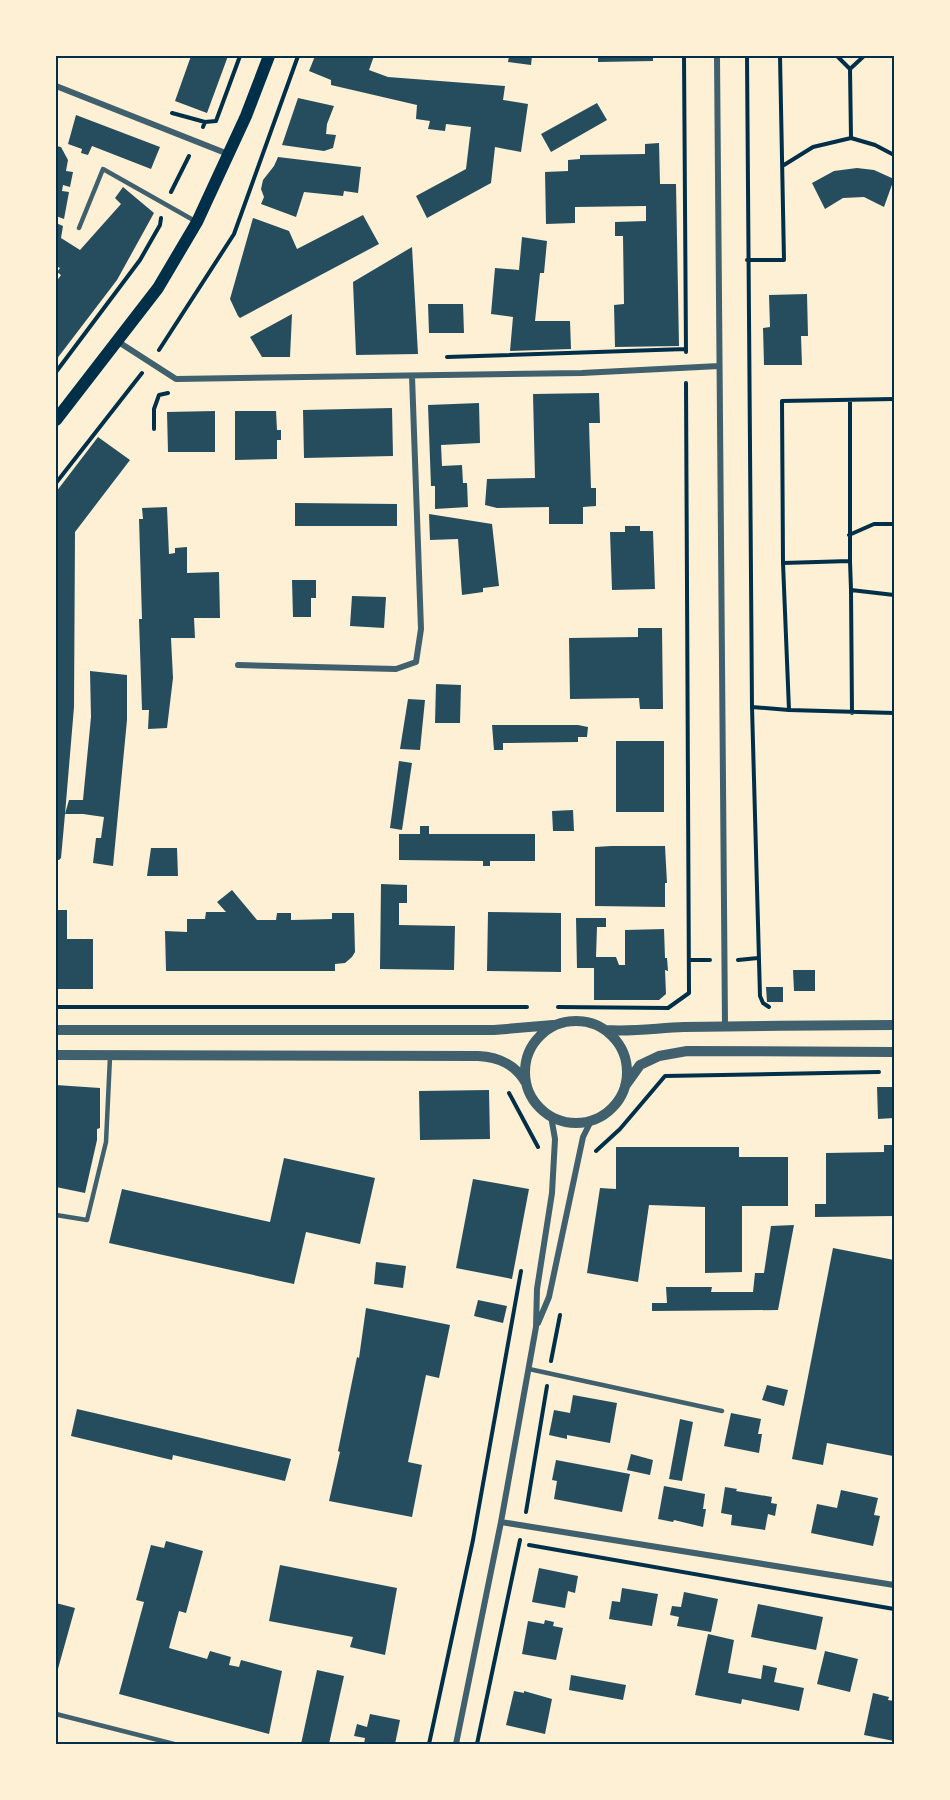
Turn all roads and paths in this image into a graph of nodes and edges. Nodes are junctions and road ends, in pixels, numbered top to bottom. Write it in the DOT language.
graph roads {
  1 [pos="269,56"];
  2 [pos="298,56"];
  3 [pos="684,56"];
  4 [pos="717,56"];
  5 [pos="747,56"];
  6 [pos="780,56"];
  7 [pos="837,56"];
  8 [pos="864,56"];
  9 [pos="850,69"];
  10 [pos="56,86"];
  11 [pos="851,138"];
  12 [pos="229,154"];
  13 [pos="894,155"];
  14 [pos="783,166"];
  15 [pos="197,222"];
  16 [pos="79,228"];
  17 [pos="747,260"];
  18 [pos="117,341"];
  19 [pos="686,349"];
  20 [pos="158,352"];
  21 [pos="165,356"];
  22 [pos="445,357"];
  23 [pos="151,362"];
  24 [pos="719,366"];
  25 [pos="685,367"];
  26 [pos="412,376"];
  27 [pos="850,399"];
  28 [pos="894,399"];
  29 [pos="56,420"];
  30 [pos="56,483"];
  31 [pos="894,524"];
  32 [pos="849,535"];
  33 [pos="850,561"];
  34 [pos="783,563"];
  35 [pos="851,590"];
  36 [pos="894,595"];
  37 [pos="238,665"];
  38 [pos="752,707"];
  39 [pos="789,710"];
  40 [pos="852,713"];
  41 [pos="894,713"];
  42 [pos="56,1007"];
  43 [pos="532,1007"];
  44 [pos="555,1007"];
  45 [pos="773,1010"];
  46 [pos="894,1025"];
  47 [pos="553,1026"];
  48 [pos="725,1026"];
  49 [pos="56,1030"];
  50 [pos="606,1030"];
  51 [pos="894,1052"];
  52 [pos="56,1055"];
  53 [pos="110,1055"];
  54 [pos="884,1072"];
  55 [pos="526,1083"];
  56 [pos="625,1086"];
  57 [pos="507,1091"];
  58 [pos="550,1116"];
  59 [pos="591,1121"];
  60 [pos="554,1156"];
  61 [pos="580,1158"];
  62 [pos="56,1215"];
  63 [pos="523,1261"];
  64 [pos="562,1305"];
  65 [pos="536,1327"];
  66 [pos="529,1369"];
  67 [pos="549,1373"];
  68 [pos="722,1411"];
  69 [pos="501,1522"];
  70 [pos="524,1526"];
  71 [pos="519,1543"];
  72 [pos="894,1585"];
  73 [pos="894,1610"];
  74 [pos="56,1714"];
  75 [pos="174,1744"];
  76 [pos="429,1744"];
  77 [pos="456,1744"];
  78 [pos="477,1744"];
  1 -- 12 [label="main road"];
  2 -- 20 [label="path"];
  3 -- 19 [label="path"];
  4 -- 24 [label="street"];
  5 -- 17 [label="path"];
  6 -- 14 [label="path"];
  7 -- 9 [label="path"];
  8 -- 9 [label="path"];
  9 -- 11 [label="path"];
  10 -- 12 [label="street"];
  11 -- 13 [label="path"];
  11 -- 14 [label="path"];
  12 -- 15 [label="main road"];
  14 -- 17 [label="path"];
  15 -- 16 [label="lane"];
  15 -- 18 [label="main road"];
  17 -- 38 [label="path"];
  18 -- 23 [label="street"];
  18 -- 29 [label="main road"];
  19 -- 22 [label="path"];
  19 -- 25 [label="path"];
  20 -- 21 [label="path"];
  20 -- 23 [label="path"];
  23 -- 26 [label="street"];
  23 -- 30 [label="path"];
  24 -- 25 [label="street"];
  24 -- 48 [label="street"];
  25 -- 26 [label="street"];
  25 -- 44 [label="path"];
  26 -- 37 [label="street"];
  27 -- 28 [label="path"];
  27 -- 32 [label="path"];
  27 -- 34 [label="path"];
  31 -- 32 [label="path"];
  32 -- 33 [label="path"];
  33 -- 34 [label="path"];
  33 -- 35 [label="path"];
  34 -- 39 [label="path"];
  35 -- 36 [label="path"];
  35 -- 40 [label="path"];
  38 -- 39 [label="path"];
  38 -- 45 [label="path"];
  39 -- 40 [label="path"];
  40 -- 41 [label="path"];
  42 -- 43 [label="path"];
  46 -- 48 [label="street"];
  47 -- 49 [label="street"];
  47 -- 50 [label="street"];
  47 -- 55 [label="street"];
  48 -- 50 [label="street"];
  50 -- 56 [label="street"];
  51 -- 56 [label="street"];
  52 -- 53 [label="street"];
  53 -- 55 [label="street"];
  53 -- 62 [label="lane"];
  54 -- 61 [label="path"];
  55 -- 58 [label="street"];
  56 -- 59 [label="street"];
  57 -- 60 [label="path"];
  58 -- 59 [label="street"];
  58 -- 60 [label="street"];
  59 -- 61 [label="street"];
  60 -- 65 [label="street"];
  61 -- 65 [label="street"];
  63 -- 76 [label="path"];
  64 -- 67 [label="path"];
  65 -- 66 [label="street"];
  66 -- 67 [label="lane"];
  66 -- 69 [label="street"];
  67 -- 68 [label="lane"];
  67 -- 70 [label="path"];
  69 -- 70 [label="street"];
  69 -- 77 [label="street"];
  70 -- 71 [label="path"];
  70 -- 72 [label="street"];
  71 -- 73 [label="path"];
  71 -- 78 [label="path"];
  74 -- 75 [label="lane"];
}
